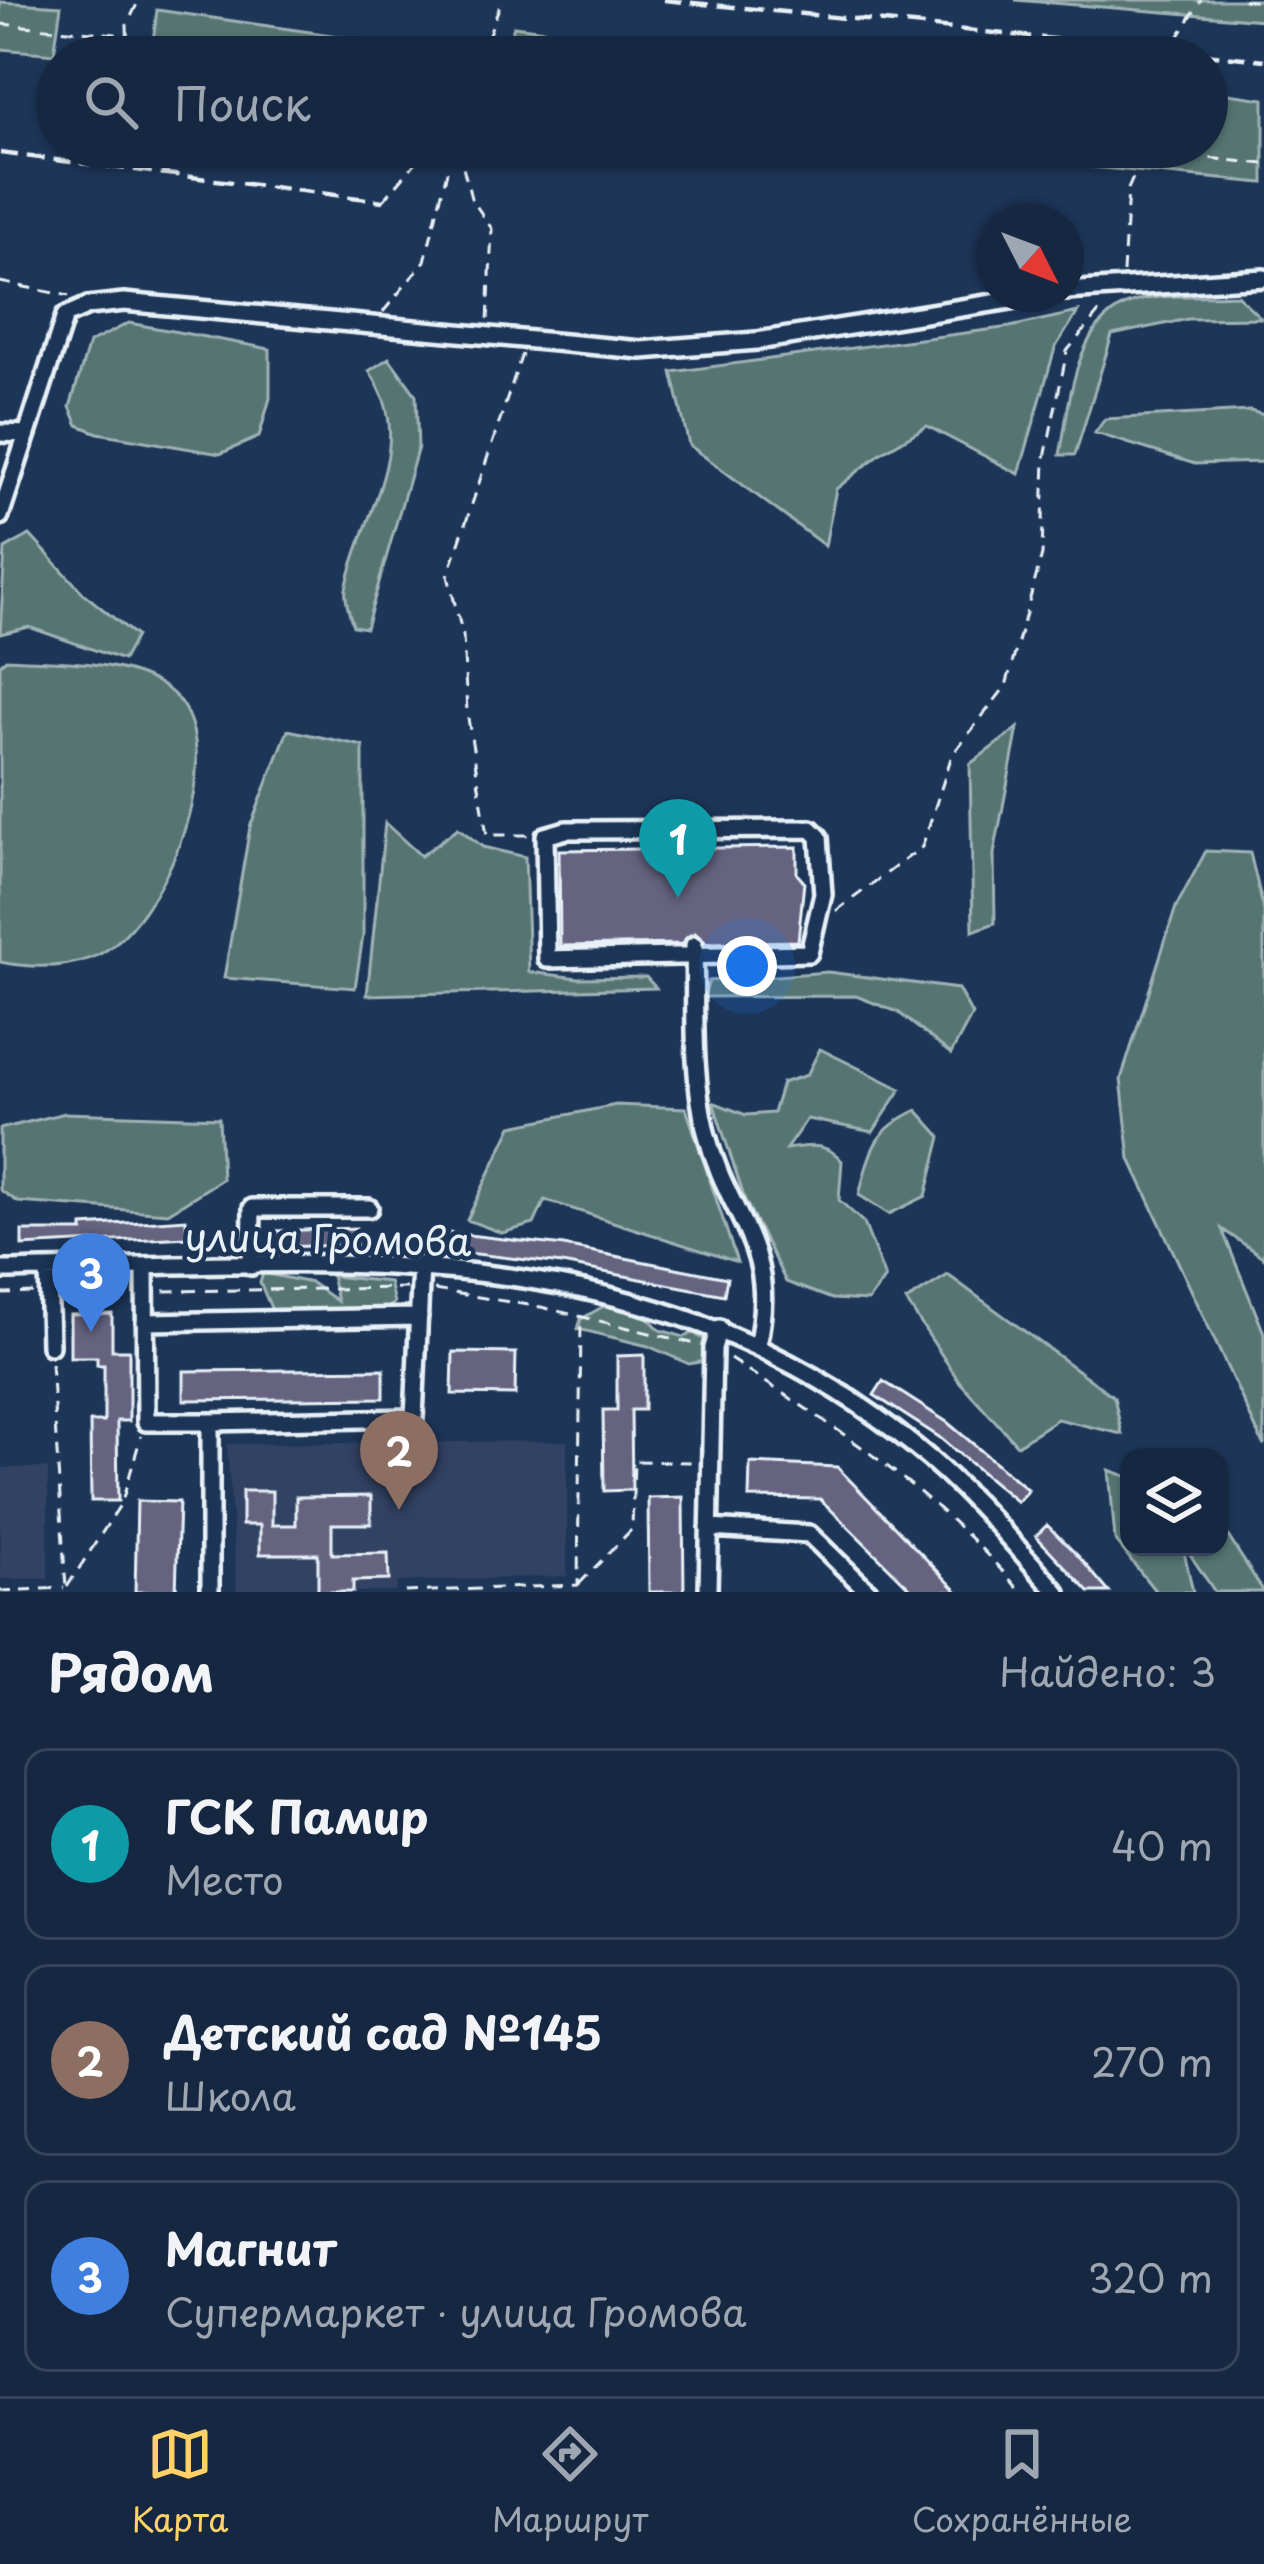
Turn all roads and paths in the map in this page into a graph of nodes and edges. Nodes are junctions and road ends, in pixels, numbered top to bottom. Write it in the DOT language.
graph roads {
  1 [pos="139,0"];
  2 [pos="502,0"];
  3 [pos="1201,0"];
  4 [pos="1243,0"];
  5 [pos="1264,2"];
  6 [pos="0,24"];
  7 [pos="128,35"];
  8 [pos="488,36"];
  9 [pos="1179,36"];
  10 [pos="1228,159"];
  11 [pos="1264,164"];
  12 [pos="411,168"];
  13 [pos="450,168"];
  14 [pos="462,168"];
  15 [pos="1137,168"];
  16 [pos="383,200"];
  17 [pos="1264,278"];
  18 [pos="0,282"];
  19 [pos="1122,284"];
  20 [pos="1084,289"];
  21 [pos="88,306"];
  22 [pos="976,306"];
  23 [pos="374,329"];
  24 [pos="483,337"];
  25 [pos="528,343"];
  26 [pos="0,433"];
  27 [pos="27,434"];
  28 [pos="0,516"];
  29 [pos="545,836"];
  30 [pos="828,924"];
  31 [pos="694,951"];
  32 [pos="369,1208"];
  33 [pos="422,1264"];
  34 [pos="250,1266"];
  35 [pos="145,1268"];
  36 [pos="48,1269"];
  37 [pos="0,1270"];
  38 [pos="420,1288"];
  39 [pos="145,1291"];
  40 [pos="49,1293"];
  41 [pos="0,1294"];
  42 [pos="419,1317"];
  43 [pos="581,1319"];
  44 [pos="145,1322"];
  45 [pos="718,1328"];
  46 [pos="757,1345"];
  47 [pos="50,1346"];
  48 [pos="713,1348"];
  49 [pos="146,1422"];
  50 [pos="210,1423"];
  51 [pos="711,1462"];
  52 [pos="710,1528"];
  53 [pos="578,1585"];
  54 [pos="66,1588"];
  55 [pos="0,1591"];
  56 [pos="210,1592"];
  57 [pos="405,1592"];
  58 [pos="708,1592"];
  59 [pos="869,1592"];
  60 [pos="1021,1592"];
  61 [pos="1057,1592"];
  1 -- 7 [label="path"];
  2 -- 8 [label="path"];
  3 -- 9 [label="path"];
  4 -- 5 [label="path"];
  6 -- 7 [label="path"];
  10 -- 11 [label="path"];
  12 -- 16 [label="path"];
  13 -- 23 [label="path"];
  14 -- 24 [label="path"];
  15 -- 19 [label="path"];
  17 -- 19 [label="street"];
  18 -- 21 [label="path"];
  19 -- 20 [label="street"];
  19 -- 30 [label="path"];
  21 -- 23 [label="street"];
  21 -- 27 [label="street"];
  22 -- 25 [label="street"];
  23 -- 24 [label="street"];
  24 -- 25 [label="street"];
  25 -- 29 [label="path"];
  26 -- 27 [label="street"];
  27 -- 28 [label="street"];
  29 -- 31 [label="street"];
  29 -- 31 [label="street"];
  31 -- 46 [label="street"];
  32 -- 34 [label="street"];
  33 -- 34 [label="street, улица Громова"];
  33 -- 38 [label="street"];
  33 -- 45 [label="street, улица Громова"];
  34 -- 35 [label="street, улица Громова"];
  35 -- 36 [label="street, улица Громова"];
  35 -- 39 [label="street"];
  36 -- 37 [label="street, улица Громова"];
  36 -- 40 [label="street"];
  38 -- 39 [label="path"];
  38 -- 42 [label="street"];
  38 -- 48 [label="path"];
  39 -- 40 [label="path"];
  39 -- 44 [label="street"];
  40 -- 41 [label="path"];
  40 -- 47 [label="street"];
  42 -- 44 [label="street"];
  42 -- 50 [label="street"];
  43 -- 53 [label="path"];
  44 -- 49 [label="street"];
  45 -- 46 [label="street, улица Громова"];
  45 -- 48 [label="street"];
  46 -- 61 [label="street, улица Громова"];
  47 -- 54 [label="path"];
  48 -- 51 [label="street"];
  48 -- 60 [label="path"];
  49 -- 50 [label="street"];
  49 -- 54 [label="path"];
  50 -- 56 [label="street"];
  51 -- 52 [label="street"];
  51 -- 53 [label="path"];
  52 -- 58 [label="street"];
  52 -- 59 [label="street"];
  53 -- 57 [label="path"];
  54 -- 55 [label="path"];
}
